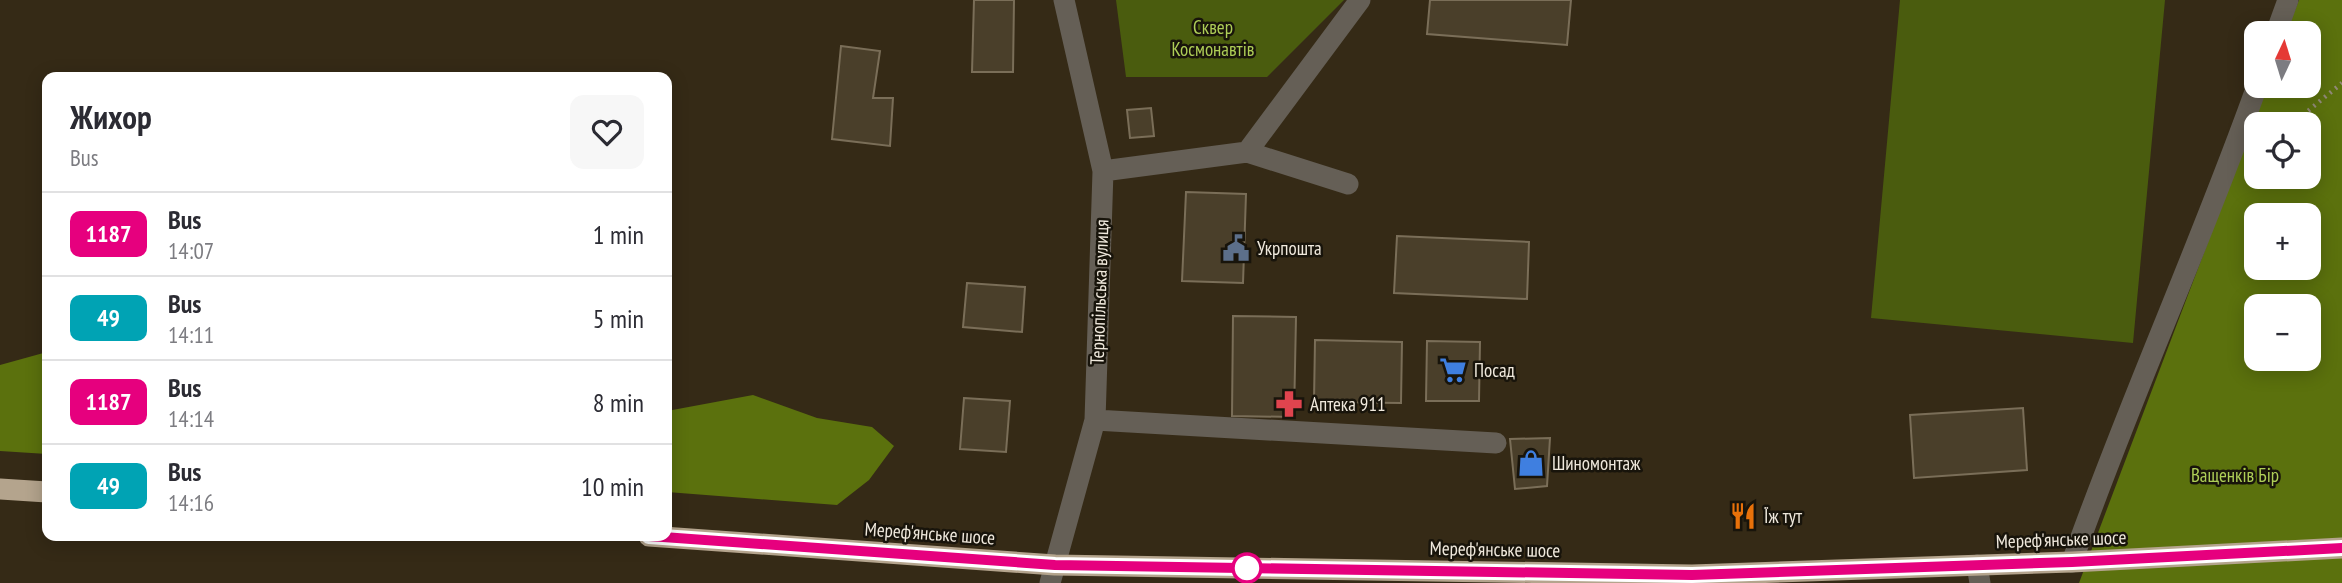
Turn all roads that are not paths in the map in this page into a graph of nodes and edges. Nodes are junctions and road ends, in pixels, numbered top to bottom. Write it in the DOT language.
graph roads {
  1 [pos="1064,0"];
  2 [pos="1360,0"];
  3 [pos="2288,0"];
  4 [pos="2280,21"];
  5 [pos="2253,98"];
  6 [pos="1247,152"];
  7 [pos="1102,171"];
  8 [pos="1348,184"];
  9 [pos="1095,420"];
  10 [pos="1496,443"];
  11 [pos="0,489"];
  12 [pos="42,492"];
  13 [pos="672,538"];
  14 [pos="2342,548"];
  15 [pos="2072,562"];
  16 [pos="1053,574"];
  17 [pos="1978,574"];
  18 [pos="1688,579"];
  1 -- 7 [label="street, Тернопільська вулиця"];
  2 -- 6 [label="street"];
  3 -- 4 [label="street"];
  5 -- 15 [label="street"];
  6 -- 7 [label="street"];
  6 -- 8 [label="street"];
  7 -- 9 [label="street, Тернопільська вулиця"];
  9 -- 10 [label="street"];
  9 -- 16 [label="street, Тернопільська вулиця"];
  11 -- 12 [label="highway"];
  13 -- 16 [label="highway, Мереф'янське шосе"];
  14 -- 15 [label="highway, Мереф'янське шосе"];
  15 -- 17 [label="highway, Мереф'янське шосе"];
  16 -- 18 [label="highway, Мереф'янське шосе"];
  17 -- 18 [label="highway, Мереф'янське шосе"];
}
